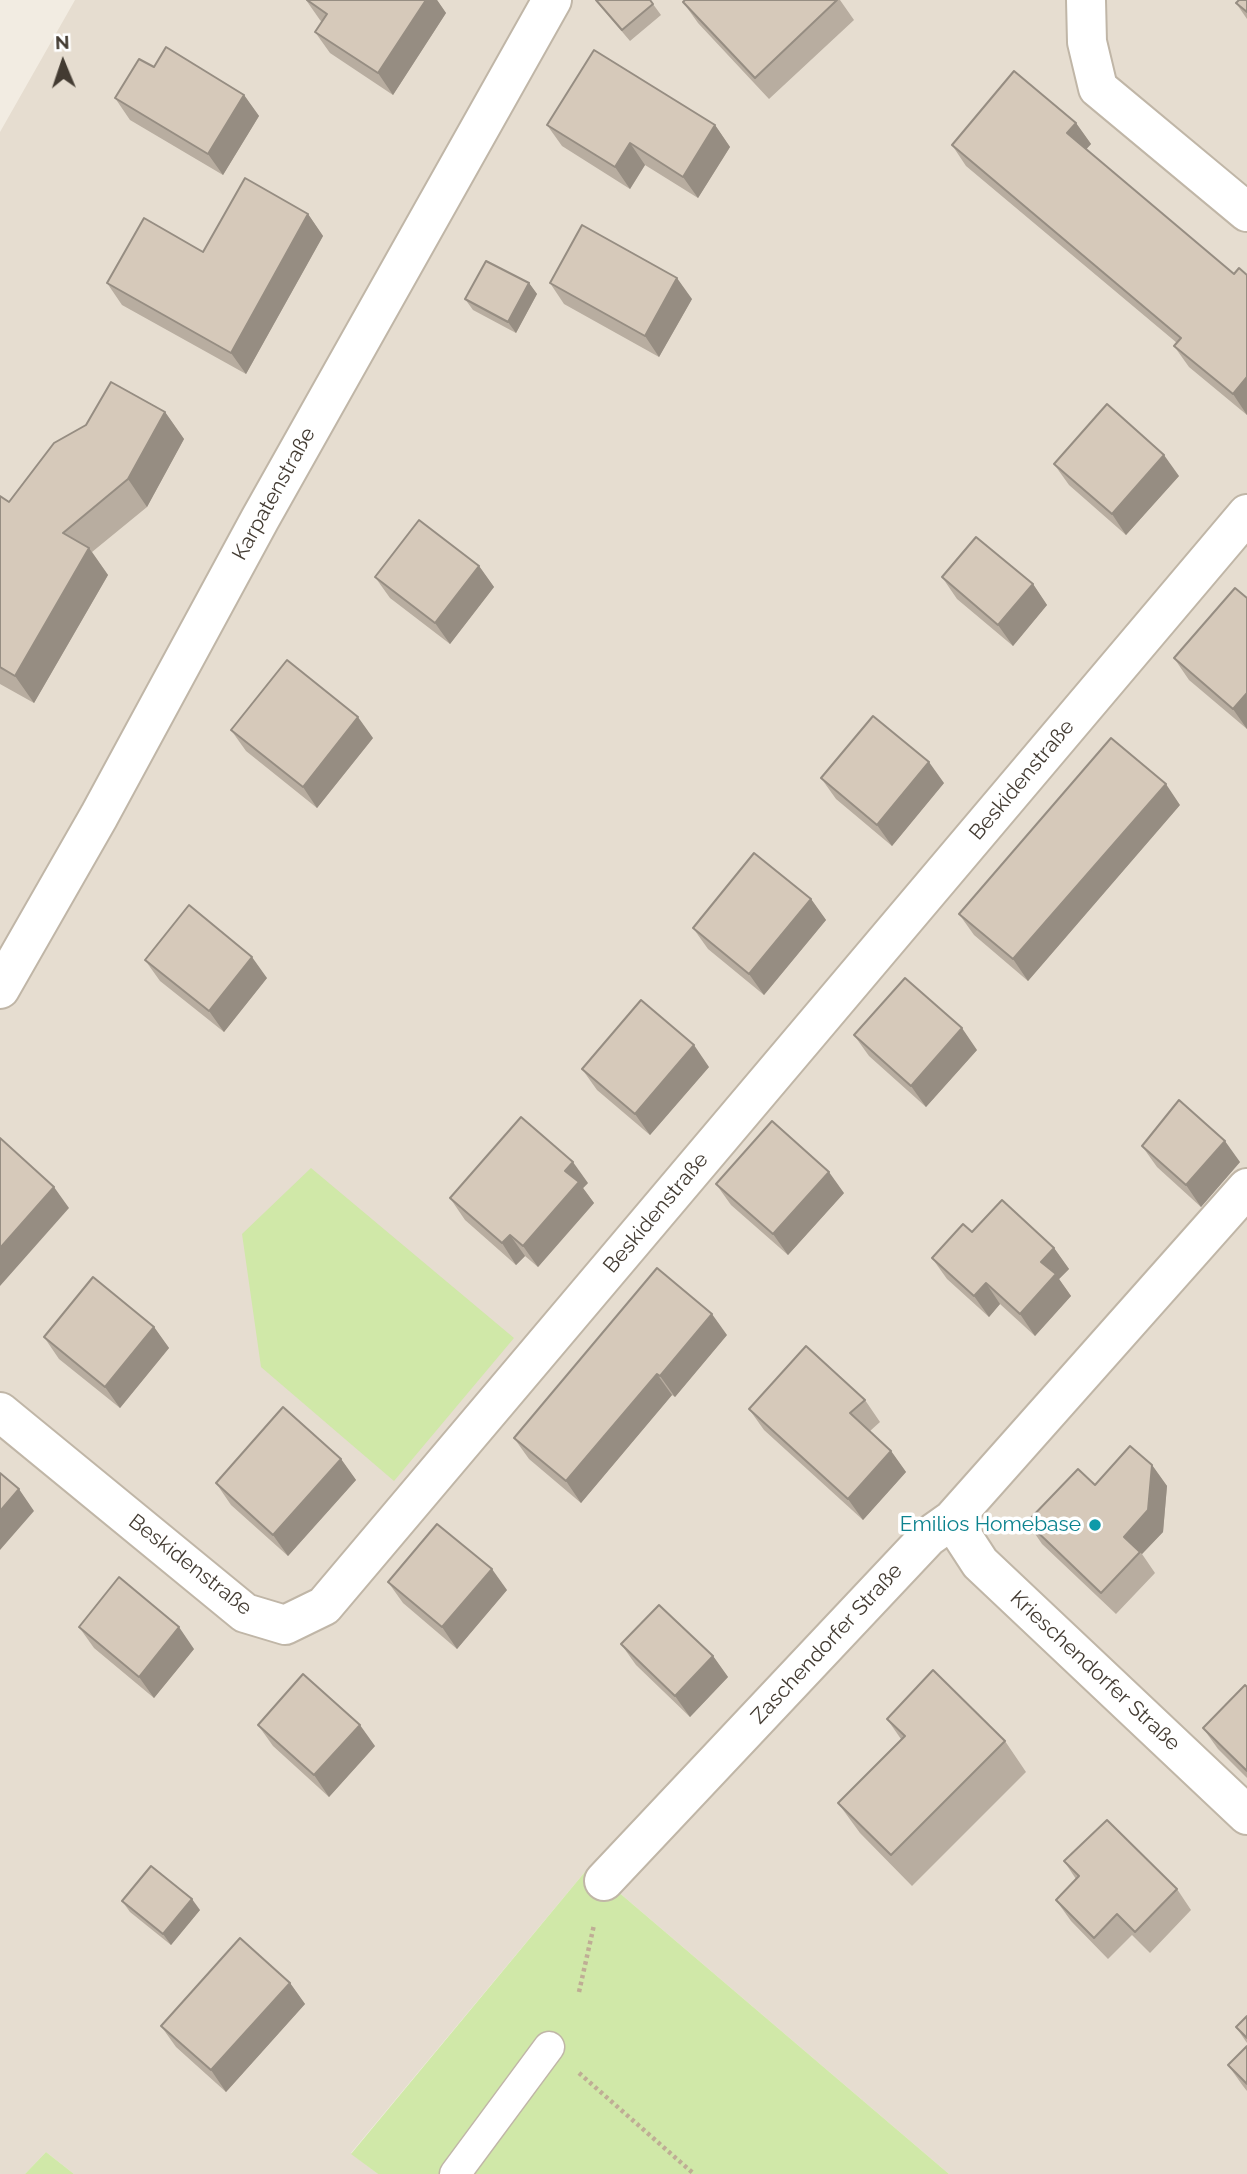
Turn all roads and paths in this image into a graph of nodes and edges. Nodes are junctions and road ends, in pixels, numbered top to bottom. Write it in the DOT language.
graph roads {
  1 [pos="552,0"];
  2 [pos="1086,0"];
  3 [pos="1247,212"];
  4 [pos="1247,514"];
  5 [pos="0,989"];
  6 [pos="1247,1188"];
  7 [pos="0,1412"];
  8 [pos="952,1520"];
  9 [pos="1247,1815"];
  10 [pos="604,1881"];
  11 [pos="579,1992"];
  12 [pos="548,2047"];
  13 [pos="455,2174"];
  14 [pos="694,2174"];
  1 -- 5 [label="street, Karpatenstraße"];
  2 -- 3 [label="street"];
  4 -- 7 [label="street, Beskidenstraße"];
  6 -- 8 [label="street, Zaschendorfer Straße"];
  8 -- 9 [label="street, Krieschendorfer Straße"];
  8 -- 10 [label="street, Zaschendorfer Straße"];
  10 -- 11 [label="path"];
  12 -- 13 [label="lane"];
  12 -- 14 [label="path"];
}
